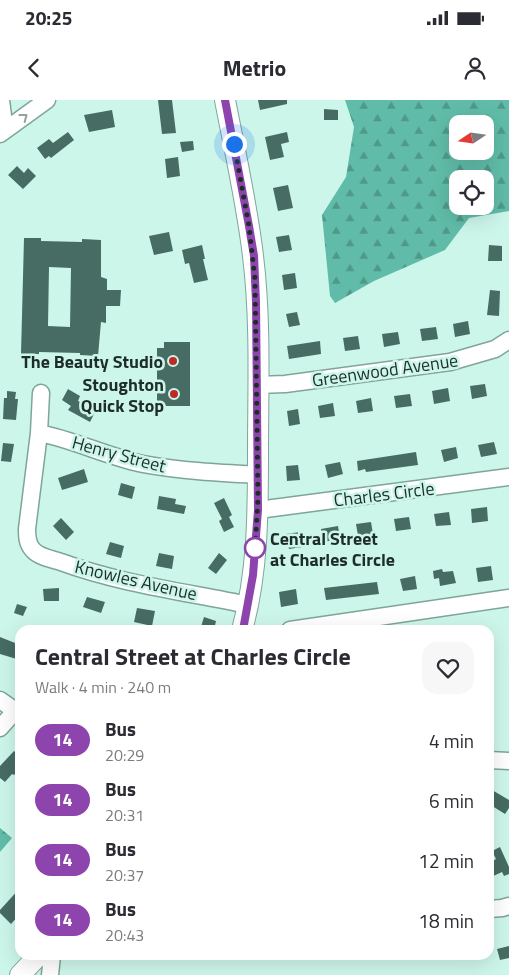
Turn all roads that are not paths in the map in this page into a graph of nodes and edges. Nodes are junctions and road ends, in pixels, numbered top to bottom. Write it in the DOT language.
graph roads {
  1 [pos="1,100"];
  2 [pos="47,100"];
  3 [pos="225,100"];
  4 [pos="0,134"];
  5 [pos="509,340"];
  6 [pos="258,385"];
  7 [pos="42,393"];
  8 [pos="39,433"];
  9 [pos="258,475"];
  10 [pos="509,477"];
  11 [pos="258,510"];
  12 [pos="509,598"];
  13 [pos="248,605"];
  14 [pos="243,625"];
  15 [pos="324,625"];
  16 [pos="0,700"];
  17 [pos="15,710"];
  18 [pos="15,715"];
  19 [pos="0,728"];
  20 [pos="494,760"];
  21 [pos="509,762"];
  22 [pos="509,906"];
  23 [pos="494,908"];
  24 [pos="34,960"];
  25 [pos="52,960"];
  26 [pos="20,975"];
  27 [pos="50,975"];
  1 -- 4 [label="street"];
  4 -- 2 [label="street, one-way"];
  3 -- 6 [label="main road"];
  5 -- 6 [label="street, Greenwood Avenue"];
  6 -- 9 [label="main road"];
  7 -- 8 [label="street"];
  8 -- 9 [label="street, Henry Street"];
  8 -- 13 [label="street, Knowles Avenue"];
  9 -- 11 [label="main road"];
  10 -- 11 [label="street, Charles Circle"];
  11 -- 13 [label="main road"];
  12 -- 15 [label="street"];
  13 -- 14 [label="main road"];
  16 -- 17 [label="street"];
  18 -- 19 [label="street"];
  20 -- 21 [label="street"];
  22 -- 23 [label="street"];
  24 -- 26 [label="main road"];
  25 -- 27 [label="street"];
}
